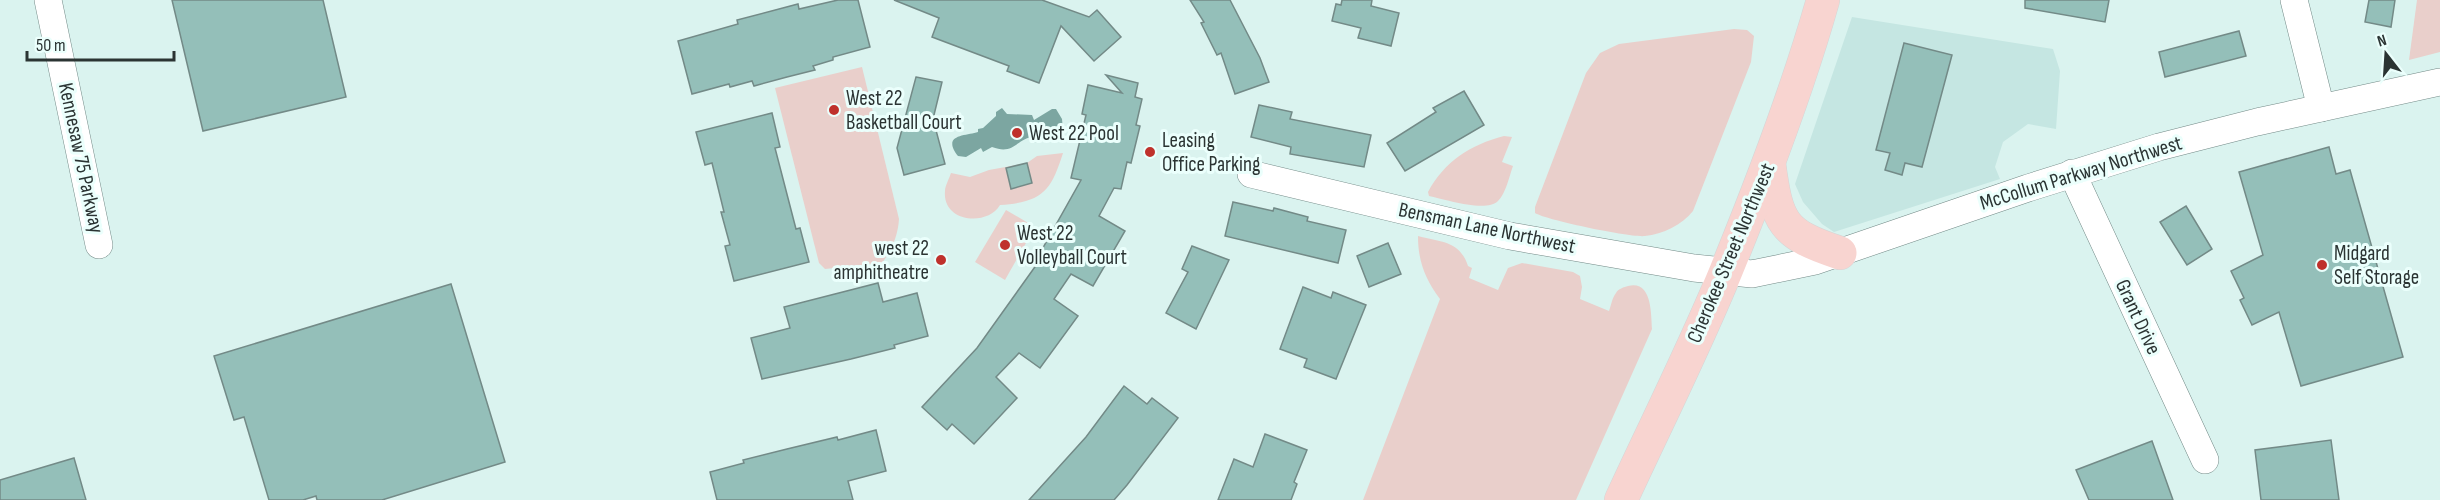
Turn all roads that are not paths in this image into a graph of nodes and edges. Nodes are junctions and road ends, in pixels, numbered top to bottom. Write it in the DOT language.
graph roads {
  1 [pos="48,0"];
  2 [pos="1823,0"];
  3 [pos="2294,0"];
  4 [pos="2440,82"];
  5 [pos="2321,108"];
  6 [pos="1769,163"];
  7 [pos="2072,173"];
  8 [pos="1251,174"];
  9 [pos="99,245"];
  10 [pos="1840,253"];
  11 [pos="1725,273"];
  12 [pos="2205,460"];
  13 [pos="1621,500"];
  1 -- 9 [label="street, Kennesaw 75 Parkway"];
  2 -- 6 [label="main road, Cherokee Street Northwest"];
  3 -- 5 [label="street"];
  4 -- 5 [label="street, McCollum Parkway Northwest"];
  5 -- 7 [label="street, McCollum Parkway Northwest"];
  6 -- 10 [label="main road"];
  6 -- 11 [label="main road, Cherokee Street Northwest"];
  7 -- 10 [label="street, McCollum Parkway Northwest"];
  7 -- 12 [label="street, Grant Drive"];
  8 -- 11 [label="street, Bensman Lane Northwest"];
  10 -- 11 [label="street, McCollum Parkway Northwest"];
  11 -- 13 [label="main road, Cherokee Street Northwest"];
}
